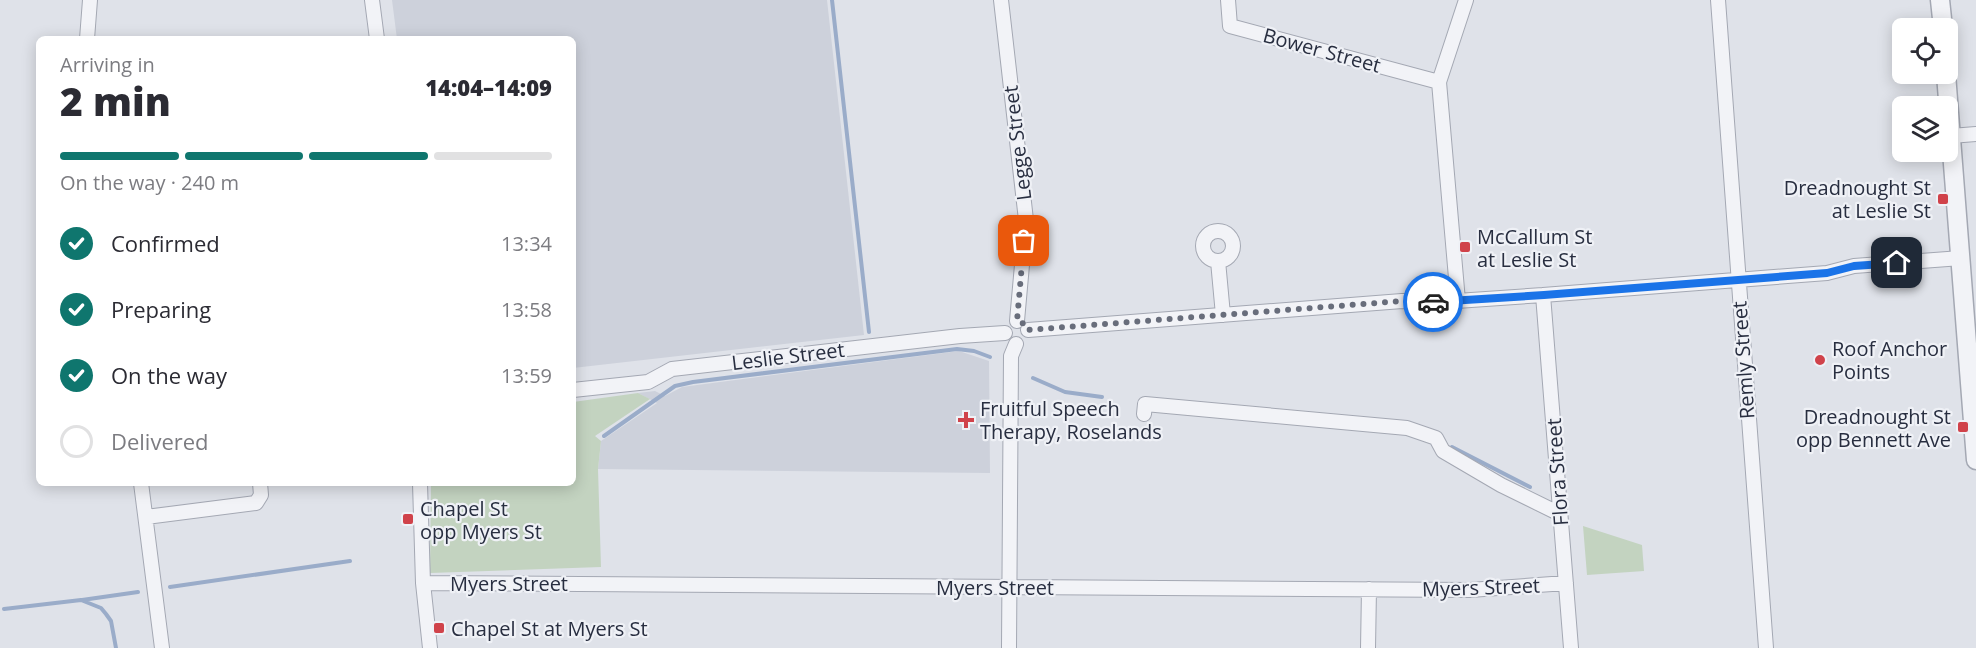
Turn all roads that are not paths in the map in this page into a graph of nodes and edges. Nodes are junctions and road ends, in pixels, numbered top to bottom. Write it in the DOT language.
graph roads {
  1 [pos="90,0"];
  2 [pos="372,0"];
  3 [pos="1001,0"];
  4 [pos="1228,0"];
  5 [pos="1466,0"];
  6 [pos="1718,0"];
  7 [pos="1940,0"];
  8 [pos="1941,18"];
  9 [pos="87,36"];
  10 [pos="377,36"];
  11 [pos="1439,82"];
  12 [pos="1976,134"];
  13 [pos="1958,136"];
  14 [pos="1954,162"];
  15 [pos="1961,258"];
  16 [pos="1218,261"];
  17 [pos="1738,280"];
  18 [pos="1544,295"];
  19 [pos="1458,301"];
  20 [pos="1223,315"];
  21 [pos="1023,326"];
  22 [pos="1005,333"];
  23 [pos="1016,344"];
  24 [pos="1972,351"];
  25 [pos="576,390"];
  26 [pos="1144,414"];
  27 [pos="1976,460"];
  28 [pos="141,486"];
  29 [pos="260,486"];
  30 [pos="420,486"];
  31 [pos="1560,514"];
  32 [pos="146,517"];
  33 [pos="423,583"];
  34 [pos="1566,583"];
  35 [pos="1010,587"];
  36 [pos="1369,589"];
  37 [pos="162,648"];
  38 [pos="430,648"];
  39 [pos="1009,648"];
  40 [pos="1368,648"];
  41 [pos="1571,648"];
  42 [pos="1766,648"];
  1 -- 9 [label="street"];
  2 -- 10 [label="street"];
  3 -- 21 [label="street, Legge Street"];
  4 -- 11 [label="street, Bower Street"];
  5 -- 11 [label="street"];
  6 -- 17 [label="street, Remly Street"];
  7 -- 8 [label="street"];
  11 -- 19 [label="street"];
  12 -- 13 [label="street"];
  14 -- 15 [label="street"];
  15 -- 17 [label="street"];
  15 -- 24 [label="street"];
  16 -- 20 [label="street"];
  17 -- 18 [label="street"];
  17 -- 42 [label="street, Remly Street"];
  18 -- 19 [label="street"];
  18 -- 31 [label="street, Flora Street"];
  19 -- 20 [label="street"];
  20 -- 21 [label="street"];
  21 -- 22 [label="street"];
  21 -- 23 [label="street"];
  22 -- 23 [label="street"];
  22 -- 25 [label="street, Leslie Street"];
  23 -- 35 [label="street"];
  24 -- 27 [label="street"];
  26 -- 31 [label="street"];
  28 -- 32 [label="street"];
  29 -- 32 [label="street"];
  30 -- 33 [label="street"];
  31 -- 34 [label="street, Flora Street"];
  32 -- 37 [label="street"];
  33 -- 35 [label="street, Myers Street"];
  33 -- 38 [label="street"];
  34 -- 36 [label="street, Myers Street"];
  34 -- 41 [label="street, Flora Street"];
  35 -- 36 [label="street, Myers Street"];
  35 -- 39 [label="street"];
  36 -- 40 [label="street"];
}
